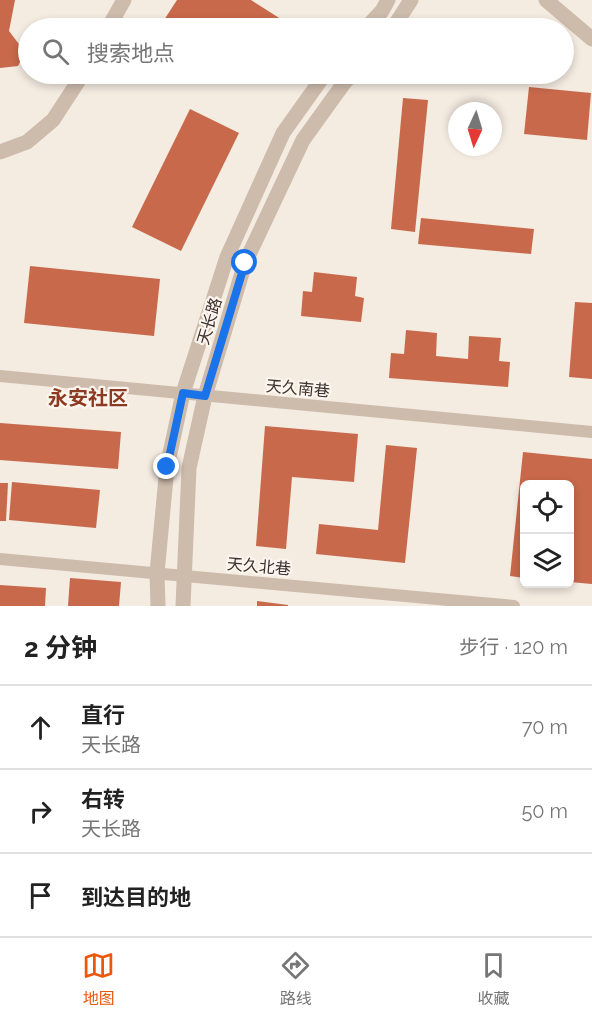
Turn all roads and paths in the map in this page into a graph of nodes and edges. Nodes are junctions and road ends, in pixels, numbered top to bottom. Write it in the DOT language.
graph roads {
  1 [pos="124,0"];
  2 [pos="388,0"];
  3 [pos="411,0"];
  4 [pos="546,0"];
  5 [pos="114,18"];
  6 [pos="375,18"];
  7 [pos="399,18"];
  8 [pos="567,18"];
  9 [pos="574,24"];
  10 [pos="592,39"];
  11 [pos="76,84"];
  12 [pos="318,84"];
  13 [pos="343,84"];
  14 [pos="0,152"];
  15 [pos="0,376"];
  16 [pos="183,393"];
  17 [pos="205,396"];
  18 [pos="592,432"];
  19 [pos="0,559"];
  20 [pos="157,573"];
  21 [pos="183,576"];
  22 [pos="158,606"];
  23 [pos="183,606"];
  24 [pos="514,606"];
  1 -- 5 [label="street"];
  2 -- 6 [label="street"];
  3 -- 7 [label="street"];
  4 -- 8 [label="street"];
  9 -- 10 [label="street"];
  11 -- 14 [label="street"];
  12 -- 16 [label="street, 天长路"];
  13 -- 17 [label="street, 天长路"];
  15 -- 16 [label="street, 天久南巷"];
  16 -- 17 [label="street, 天久南巷"];
  16 -- 20 [label="street, 天长路"];
  17 -- 18 [label="street, 天久南巷"];
  17 -- 21 [label="street, 天长路"];
  19 -- 20 [label="street, 天久北巷"];
  20 -- 21 [label="street, 天久北巷"];
  20 -- 22 [label="street, 天长路"];
  21 -- 23 [label="street, 天长路"];
  21 -- 24 [label="street, 天久北巷"];
}
